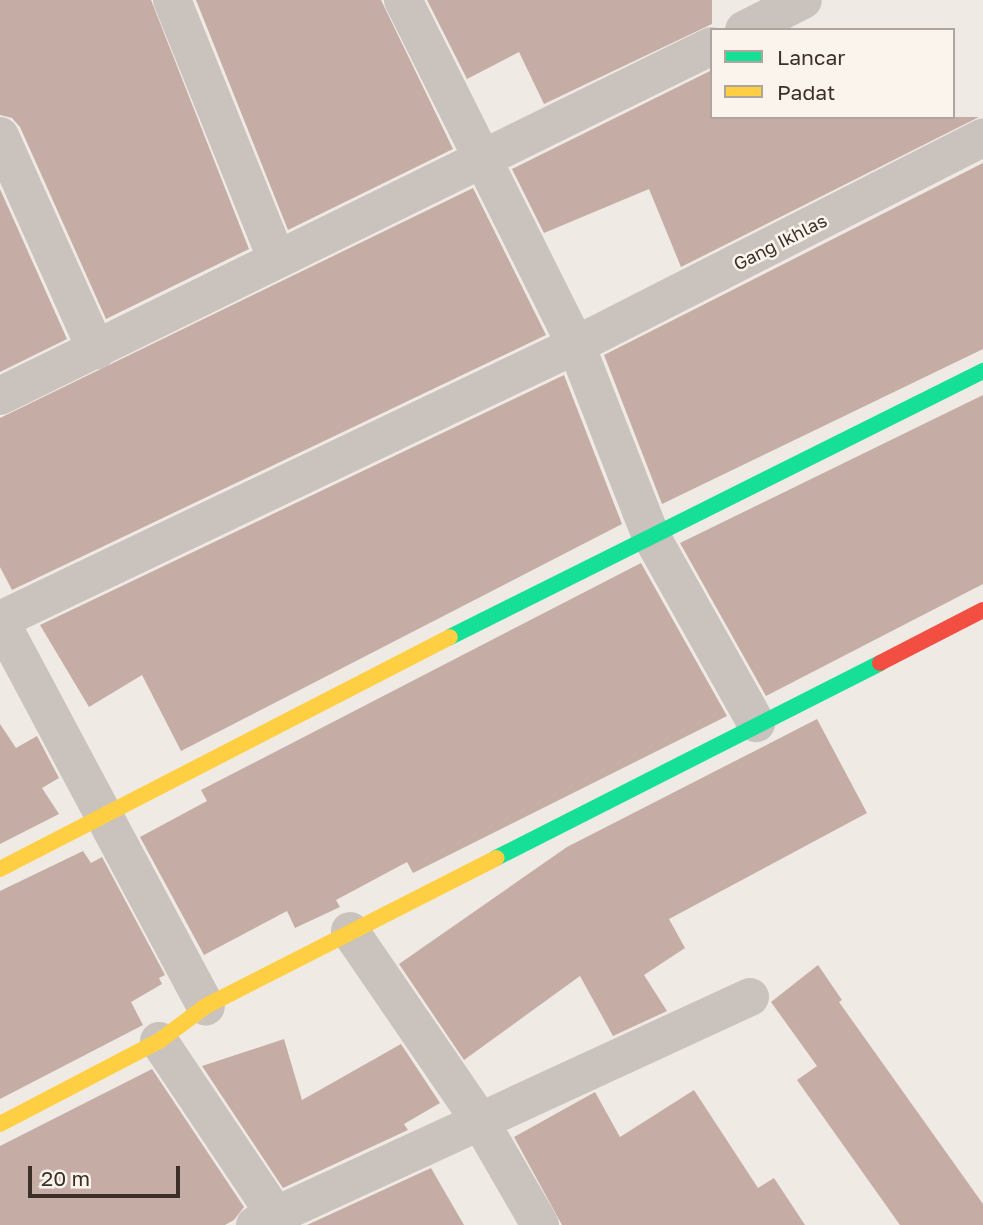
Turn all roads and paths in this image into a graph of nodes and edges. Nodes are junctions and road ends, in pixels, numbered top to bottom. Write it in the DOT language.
graph roads {
  1 [pos="172,0"];
  2 [pos="403,0"];
  3 [pos="803,0"];
  4 [pos="748,28"];
  5 [pos="710,47"];
  6 [pos="0,136"];
  7 [pos="983,138"];
  8 [pos="487,159"];
  9 [pos="277,260"];
  10 [pos="576,345"];
  11 [pos="96,350"];
  12 [pos="983,371"];
  13 [pos="0,396"];
  14 [pos="650,534"];
  15 [pos="983,610"];
  16 [pos="0,620"];
  17 [pos="756,723"];
  18 [pos="106,815"];
  19 [pos="0,869"];
  20 [pos="350,931"];
  21 [pos="750,997"];
  22 [pos="206,1006"];
  23 [pos="159,1041"];
  24 [pos="480,1121"];
  25 [pos="0,1124"];
  26 [pos="271,1222"];
  27 [pos="540,1225"];
  1 -- 9 [label="street"];
  2 -- 8 [label="street"];
  3 -- 4 [label="street"];
  5 -- 8 [label="street"];
  6 -- 11 [label="street"];
  7 -- 10 [label="street, Gang Ikhlas"];
  8 -- 9 [label="street"];
  8 -- 10 [label="street"];
  9 -- 11 [label="street"];
  10 -- 14 [label="street"];
  10 -- 16 [label="street, Gang Ikhlas"];
  11 -- 13 [label="street"];
  12 -- 14 [label="street"];
  14 -- 17 [label="street"];
  14 -- 18 [label="street"];
  15 -- 17 [label="street"];
  16 -- 18 [label="street"];
  17 -- 20 [label="street"];
  18 -- 19 [label="street"];
  18 -- 22 [label="street"];
  20 -- 22 [label="street"];
  20 -- 24 [label="street"];
  21 -- 24 [label="street"];
  22 -- 23 [label="street"];
  23 -- 25 [label="street"];
  23 -- 26 [label="street"];
  24 -- 26 [label="street"];
  24 -- 27 [label="street"];
}
